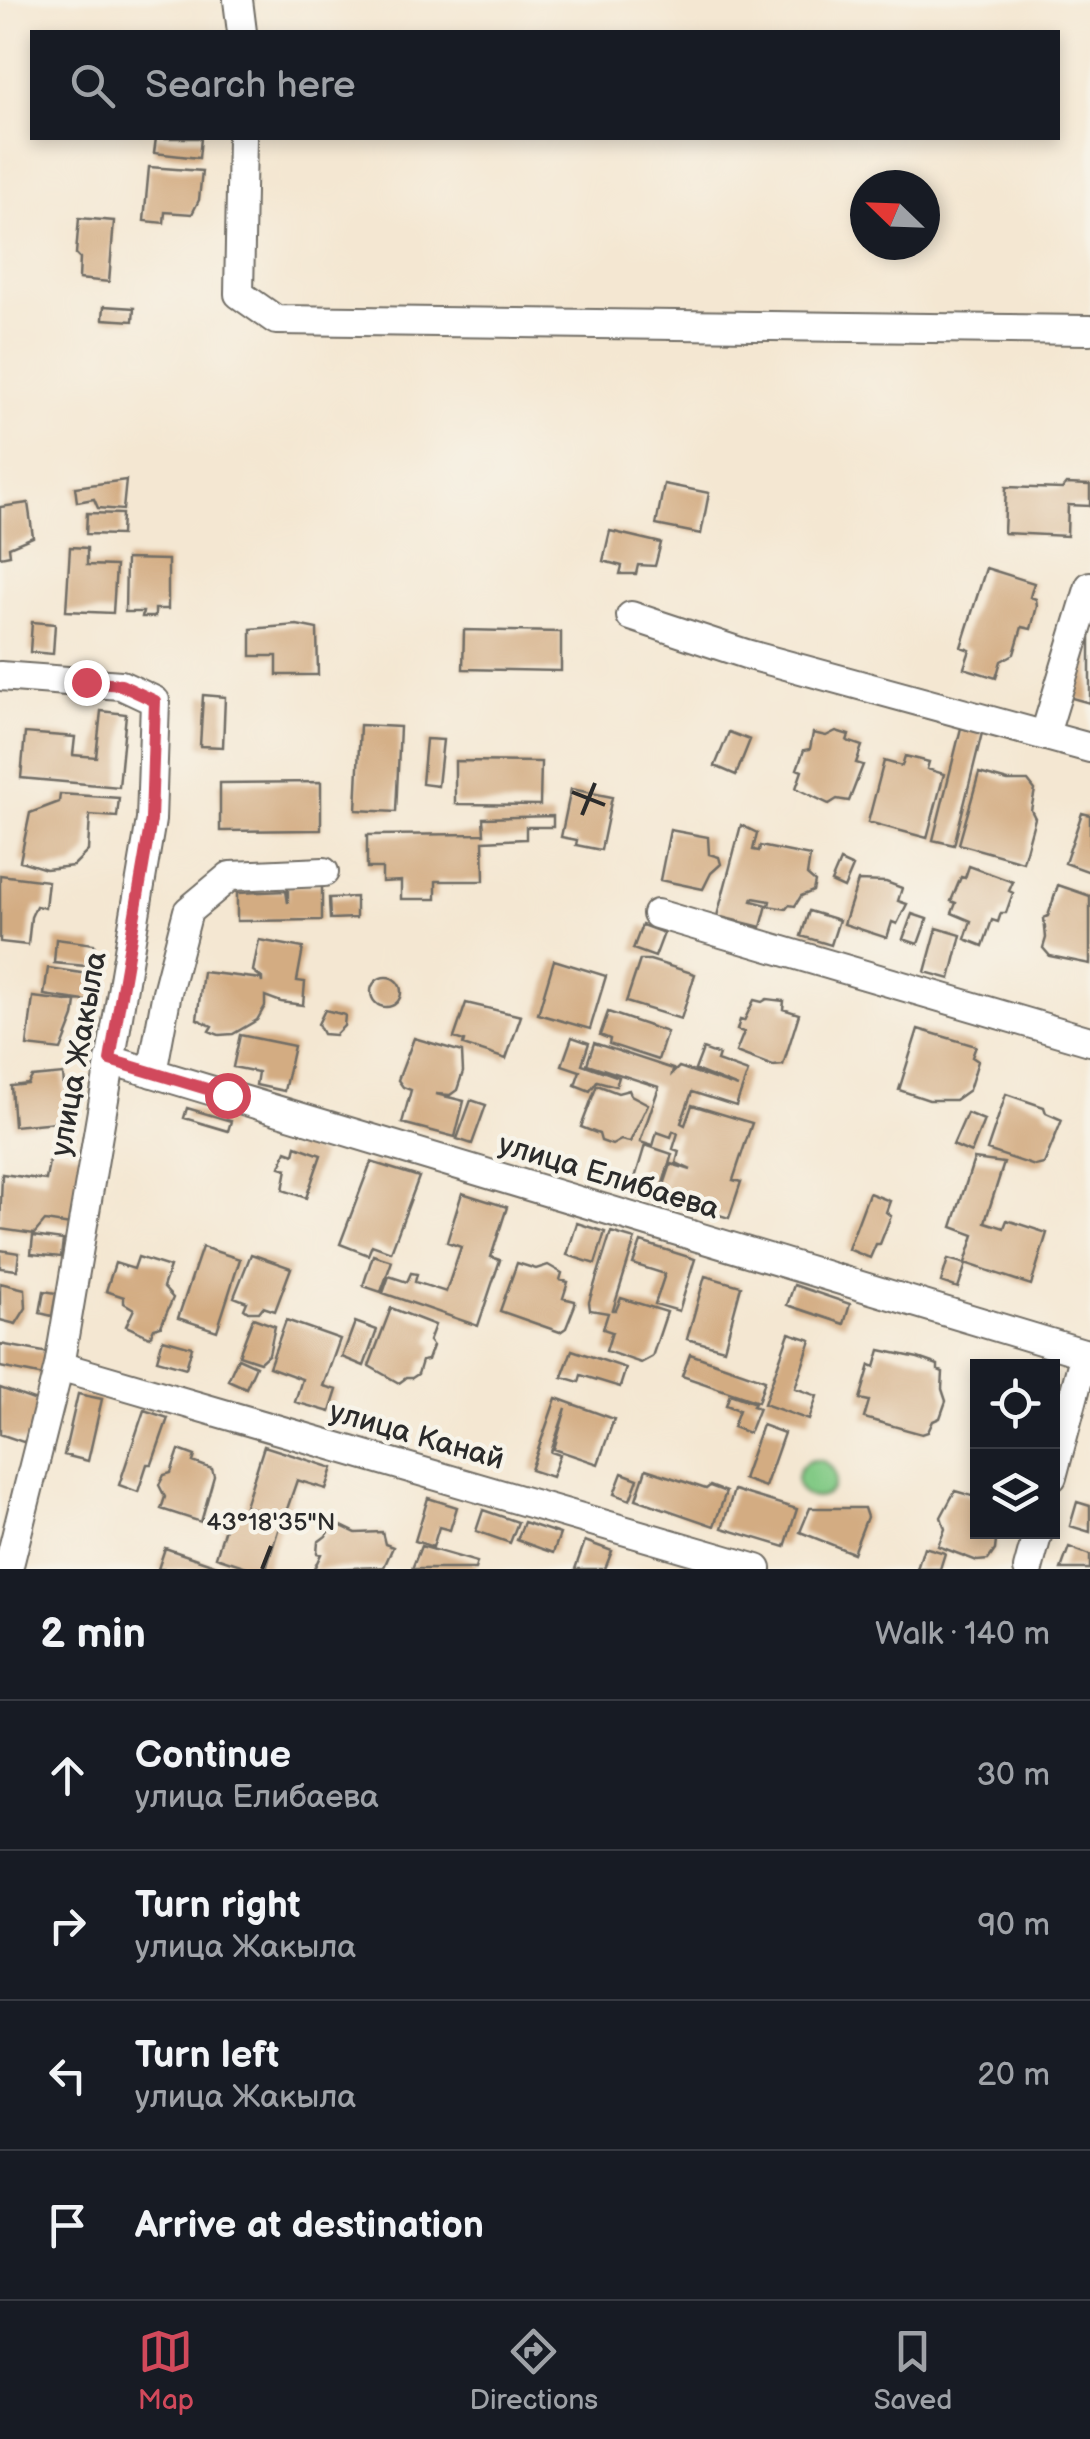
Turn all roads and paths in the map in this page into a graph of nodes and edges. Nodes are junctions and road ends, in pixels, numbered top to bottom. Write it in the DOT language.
graph roads {
  1 [pos="238,0"];
  2 [pos="242,30"];
  3 [pos="242,140"];
  4 [pos="1090,330"];
  5 [pos="1088,599"];
  6 [pos="632,616"];
  7 [pos="0,676"];
  8 [pos="1044,734"];
  9 [pos="1090,748"];
  10 [pos="324,872"];
  11 [pos="657,914"];
  12 [pos="1090,1041"];
  13 [pos="110,1060"];
  14 [pos="152,1073"];
  15 [pos="1088,1354"];
  16 [pos="59,1366"];
  17 [pos="1060,1450"];
  18 [pos="1036,1539"];
  19 [pos="8,1569"];
  20 [pos="757,1569"];
  21 [pos="1028,1569"];
  1 -- 2 [label="street"];
  3 -- 4 [label="street"];
  5 -- 8 [label="street"];
  6 -- 8 [label="street"];
  7 -- 13 [label="street, улица Жакыла"];
  8 -- 9 [label="street"];
  10 -- 14 [label="street"];
  11 -- 12 [label="street"];
  13 -- 14 [label="street, улица Елибаева"];
  13 -- 16 [label="street, улица Жакыла"];
  14 -- 15 [label="street, улица Елибаева"];
  15 -- 17 [label="street"];
  16 -- 19 [label="street, улица Жакыла"];
  16 -- 20 [label="street, улица Канай"];
  18 -- 21 [label="street"];
}
